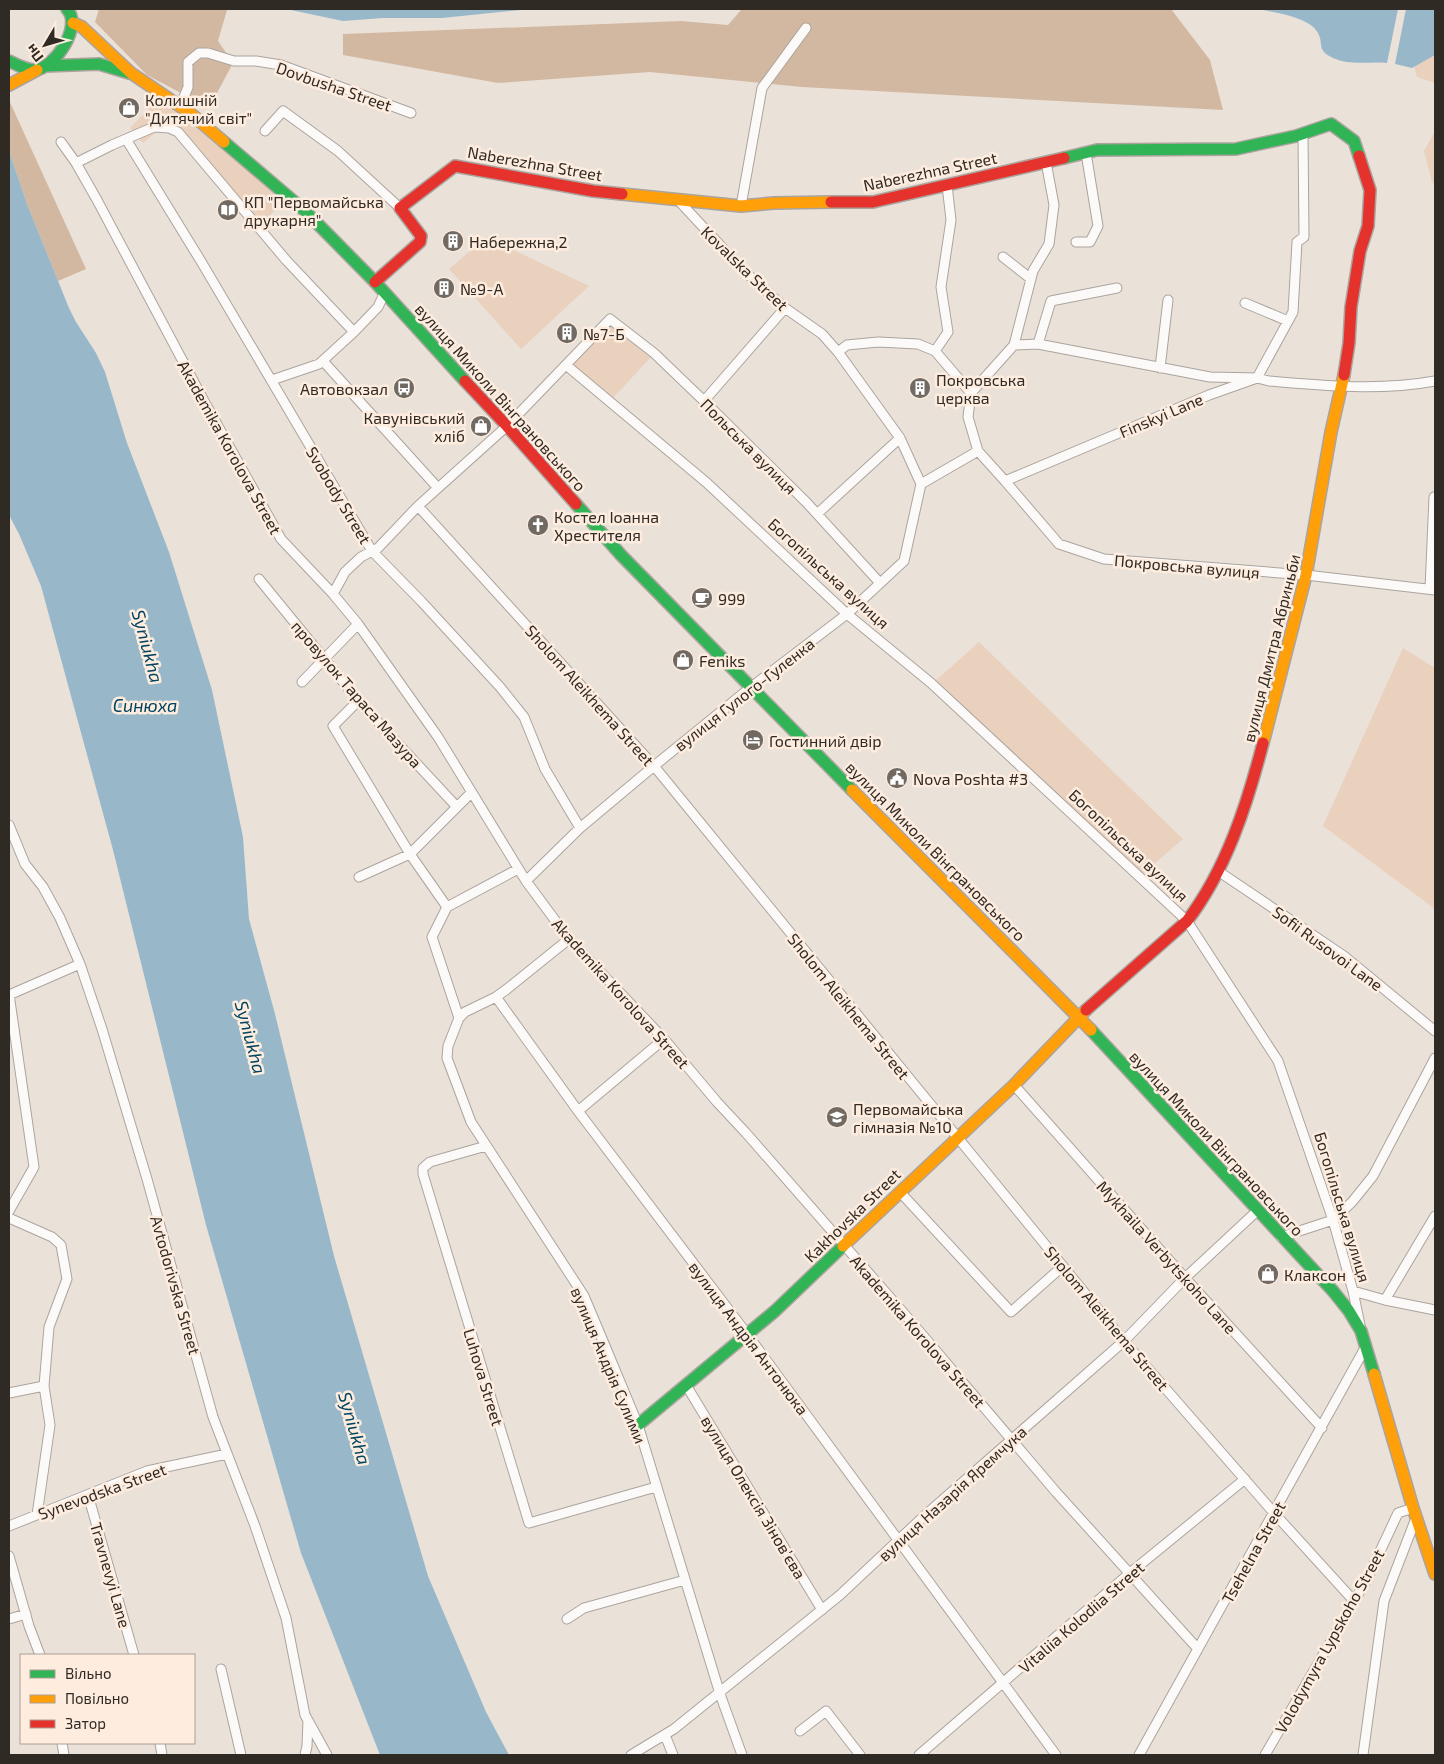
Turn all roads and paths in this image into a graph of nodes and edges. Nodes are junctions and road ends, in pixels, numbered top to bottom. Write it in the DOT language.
graph roads {
  1 [pos="72,14"];
  2 [pos="806,28"];
  3 [pos="9,61"];
  4 [pos="41,68"];
  5 [pos="131,73"];
  6 [pos="10,85"];
  7 [pos="180,107"];
  8 [pos="411,113"];
  9 [pos="265,131"];
  10 [pos="1303,134"];
  11 [pos="126,139"];
  12 [pos="61,142"];
  13 [pos="1086,153"];
  14 [pos="1046,162"];
  15 [pos="76,164"];
  16 [pos="947,185"];
  17 [pos="678,200"];
  18 [pos="741,206"];
  19 [pos="400,208"];
  20 [pos="1368,226"];
  21 [pos="1076,242"];
  22 [pos="1003,257"];
  23 [pos="1031,279"];
  24 [pos="375,282"];
  25 [pos="1117,288"];
  26 [pos="385,292"];
  27 [pos="1168,300"];
  28 [pos="1245,303"];
  29 [pos="784,308"];
  30 [pos="1288,321"];
  31 [pos="354,332"];
  32 [pos="1038,344"];
  33 [pos="1014,345"];
  34 [pos="935,351"];
  35 [pos="838,352"];
  36 [pos="323,361"];
  37 [pos="566,365"];
  38 [pos="1160,368"];
  39 [pos="1257,378"];
  40 [pos="272,380"];
  41 [pos="1435,381"];
  42 [pos="1420,384"];
  43 [pos="1342,387"];
  44 [pos="1435,388"];
  45 [pos="971,393"];
  46 [pos="704,401"];
  47 [pos="507,426"];
  48 [pos="900,438"];
  49 [pos="978,451"];
  50 [pos="1005,481"];
  51 [pos="921,484"];
  52 [pos="438,488"];
  53 [pos="1434,497"];
  54 [pos="418,506"];
  55 [pos="816,514"];
  56 [pos="372,551"];
  57 [pos="1306,575"];
  58 [pos="259,579"];
  59 [pos="880,583"];
  60 [pos="1433,590"];
  61 [pos="333,594"];
  62 [pos="847,614"];
  63 [pos="358,624"];
  64 [pos="323,658"];
  65 [pos="302,682"];
  66 [pos="750,688"];
  67 [pos="358,701"];
  68 [pos="654,766"];
  69 [pos="471,793"];
  70 [pos="457,807"];
  71 [pos="9,825"];
  72 [pos="580,828"];
  73 [pos="12,842"];
  74 [pos="410,854"];
  75 [pos="518,869"];
  76 [pos="1218,871"];
  77 [pos="359,877"];
  78 [pos="526,881"];
  79 [pos="447,907"];
  80 [pos="1187,921"];
  81 [pos="569,939"];
  82 [pos="80,964"];
  83 [pos="9,995"];
  84 [pos="496,997"];
  85 [pos="1079,1017"];
  86 [pos="459,1018"];
  87 [pos="1435,1030"];
  88 [pos="664,1038"];
  89 [pos="1435,1058"];
  90 [pos="1014,1085"];
  91 [pos="578,1111"];
  92 [pos="958,1138"];
  93 [pos="486,1146"];
  94 [pos="900,1192"];
  95 [pos="9,1211"];
  96 [pos="1258,1211"];
  97 [pos="1435,1216"];
  98 [pos="9,1218"];
  99 [pos="1333,1220"];
  100 [pos="1281,1237"];
  101 [pos="844,1246"];
  102 [pos="1062,1266"];
  103 [pos="1185,1278"];
  104 [pos="1353,1291"];
  105 [pos="1385,1300"];
  106 [pos="1435,1310"];
  107 [pos="1361,1331"];
  108 [pos="747,1334"];
  109 [pos="1124,1341"];
  110 [pos="1366,1348"];
  111 [pos="686,1385"];
  112 [pos="44,1386"];
  113 [pos="9,1393"];
  114 [pos="638,1425"];
  115 [pos="1322,1428"];
  116 [pos="1011,1440"];
  117 [pos="226,1454"];
  118 [pos="1244,1479"];
  119 [pos="656,1487"];
  120 [pos="88,1495"];
  121 [pos="1274,1513"];
  122 [pos="1415,1513"];
  123 [pos="37,1516"];
  124 [pos="9,1526"];
  125 [pos="899,1539"];
  126 [pos="9,1556"];
  127 [pos="1130,1573"];
  128 [pos="1435,1574"];
  129 [pos="685,1580"];
  130 [pos="1354,1601"];
  131 [pos="822,1610"];
  132 [pos="26,1614"];
  133 [pos="9,1619"];
  134 [pos="567,1619"];
  135 [pos="1198,1649"];
  136 [pos="40,1654"];
  137 [pos="134,1654"];
  138 [pos="221,1669"];
  139 [pos="1004,1684"];
  140 [pos="720,1694"];
  141 [pos="308,1721"];
  142 [pos="800,1731"];
  143 [pos="665,1735"];
  144 [pos="241,1755"];
  145 [pos="305,1755"];
  146 [pos="327,1755"];
  147 [pos="631,1755"];
  148 [pos="673,1755"];
  149 [pos="742,1755"];
  150 [pos="860,1755"];
  151 [pos="919,1755"];
  152 [pos="1056,1755"];
  153 [pos="1139,1755"];
  154 [pos="1265,1755"];
  155 [pos="1363,1755"];
  1 -- 4 [label="street"];
  1 -- 5 [label="street, вулиця Миколи Вінграновського"];
  2 -- 18 [label="street"];
  3 -- 4 [label="street"];
  4 -- 5 [label="street, вулиця Миколи Вінграновського"];
  4 -- 6 [label="street"];
  5 -- 7 [label="street, вулиця Миколи Вінграновського"];
  7 -- 8 [label="street, Dovbusha Street"];
  7 -- 24 [label="street, вулиця Миколи Вінграновського"];
  9 -- 19 [label="street"];
  10 -- 13 [label="street, Naberezhna Street"];
  10 -- 20 [label="street, Naberezhna Street"];
  10 -- 30 [label="street"];
  11 -- 15 [label="street"];
  11 -- 31 [label="street"];
  11 -- 40 [label="street, Svobody Street"];
  12 -- 15 [label="street, Akademika Korolova Street"];
  13 -- 14 [label="street, Naberezhna Street"];
  13 -- 21 [label="street"];
  14 -- 16 [label="street, Naberezhna Street"];
  14 -- 23 [label="street"];
  15 -- 61 [label="street, Akademika Korolova Street"];
  16 -- 18 [label="street, Naberezhna Street"];
  16 -- 34 [label="street"];
  17 -- 18 [label="street, Naberezhna Street"];
  17 -- 19 [label="street, Naberezhna Street"];
  17 -- 29 [label="street, Kovalska Street"];
  19 -- 24 [label="street"];
  20 -- 43 [label="street, вулиця Дмитра Абриньби"];
  22 -- 23 [label="street"];
  23 -- 33 [label="street"];
  24 -- 26 [label="street, вулиця Миколи Вінграновського"];
  25 -- 32 [label="street"];
  26 -- 31 [label="street"];
  26 -- 47 [label="street, вулиця Миколи Вінграновського"];
  27 -- 38 [label="street"];
  28 -- 30 [label="street"];
  29 -- 35 [label="street, Kovalska Street"];
  29 -- 46 [label="street"];
  30 -- 39 [label="street"];
  31 -- 36 [label="street"];
  32 -- 33 [label="street"];
  32 -- 38 [label="street"];
  33 -- 45 [label="street"];
  34 -- 35 [label="street"];
  34 -- 45 [label="street"];
  35 -- 48 [label="street, Kovalska Street"];
  36 -- 40 [label="street"];
  36 -- 52 [label="street"];
  37 -- 46 [label="street, Польська вулиця"];
  37 -- 47 [label="street"];
  37 -- 62 [label="street, Богопільська вулиця"];
  38 -- 39 [label="street"];
  39 -- 43 [label="street"];
  39 -- 50 [label="street, Finskyi Lane"];
  40 -- 56 [label="street, Svobody Street"];
  41 -- 42 [label="street"];
  42 -- 43 [label="street"];
  42 -- 44 [label="street"];
  43 -- 57 [label="street, вулиця Дмитра Абриньби"];
  45 -- 49 [label="street"];
  46 -- 55 [label="street, Польська вулиця"];
  47 -- 52 [label="street"];
  47 -- 66 [label="street, вулиця Миколи Вінграновського"];
  48 -- 51 [label="street, Kovalska Street"];
  48 -- 55 [label="street"];
  49 -- 50 [label="street, Покровська вулиця"];
  49 -- 51 [label="street"];
  50 -- 57 [label="street, Покровська вулиця"];
  51 -- 59 [label="street, вулиця Гулого-Гуленка"];
  52 -- 54 [label="street"];
  53 -- 60 [label="street, Покровська вулиця"];
  54 -- 56 [label="street"];
  54 -- 68 [label="street, Sholom Aleikhema Street"];
  55 -- 59 [label="street, Польська вулиця"];
  56 -- 61 [label="street"];
  56 -- 72 [label="street, Svobody Street"];
  57 -- 60 [label="street, Покровська вулиця"];
  57 -- 76 [label="street, вулиця Дмитра Абриньби"];
  58 -- 64 [label="street, провулок Тараса Мазура"];
  59 -- 62 [label="street, вулиця Гулого-Гуленка"];
  61 -- 63 [label="street, Akademika Korolova Street"];
  62 -- 66 [label="street, вулиця Гулого-Гуленка"];
  62 -- 80 [label="street, Богопільська вулиця"];
  63 -- 64 [label="street"];
  63 -- 69 [label="street, Akademika Korolova Street"];
  64 -- 65 [label="street"];
  64 -- 67 [label="street, провулок Тараса Мазура"];
  66 -- 68 [label="street, вулиця Гулого-Гуленка"];
  66 -- 85 [label="street, вулиця Миколи Вінграновського"];
  67 -- 70 [label="street, провулок Тараса Мазура"];
  67 -- 74 [label="street"];
  68 -- 72 [label="street, вулиця Гулого-Гуленка"];
  68 -- 92 [label="street, Sholom Aleikhema Street"];
  69 -- 70 [label="street"];
  69 -- 75 [label="street, Akademika Korolova Street"];
  70 -- 74 [label="street"];
  71 -- 73 [label="street, Avtodorivska Street"];
  72 -- 78 [label="street, вулиця Гулого-Гуленка"];
  73 -- 82 [label="street, Avtodorivska Street"];
  74 -- 77 [label="street"];
  74 -- 79 [label="street"];
  75 -- 78 [label="street, Akademika Korolova Street"];
  75 -- 79 [label="street"];
  76 -- 80 [label="street, вулиця Дмитра Абриньби"];
  76 -- 87 [label="street, Sofii Rusovoi Lane"];
  78 -- 81 [label="street, Akademika Korolova Street"];
  79 -- 86 [label="street"];
  80 -- 85 [label="street, вулиця Дмитра Абриньби"];
  80 -- 99 [label="street, Богопільська вулиця"];
  81 -- 84 [label="street"];
  81 -- 88 [label="street, Akademika Korolova Street"];
  82 -- 83 [label="street"];
  82 -- 117 [label="street, Avtodorivska Street"];
  83 -- 95 [label="street"];
  84 -- 86 [label="street"];
  84 -- 91 [label="street, вулиця Андрія Антонюка"];
  85 -- 90 [label="street, Kakhovska Street"];
  85 -- 96 [label="street, вулиця Миколи Вінграновського"];
  86 -- 93 [label="street, вулиця Андрія Сулими"];
  88 -- 91 [label="street"];
  88 -- 101 [label="street, Akademika Korolova Street"];
  89 -- 99 [label="street"];
  90 -- 92 [label="street, Kakhovska Street"];
  90 -- 103 [label="street, Mykhaila Verbytskoho Lane"];
  91 -- 108 [label="street, вулиця Андрія Антонюка"];
  92 -- 94 [label="street, Kakhovska Street"];
  92 -- 102 [label="street, Sholom Aleikhema Street"];
  93 -- 114 [label="street, вулиця Андрія Сулими"];
  93 -- 119 [label="street, Luhova Street"];
  94 -- 101 [label="street, Kakhovska Street"];
  94 -- 102 [label="street"];
  96 -- 100 [label="street, вулиця Миколи Вінграновського"];
  96 -- 103 [label="street, вулиця Назарія Яремчука"];
  97 -- 105 [label="street"];
  98 -- 112 [label="street"];
  99 -- 100 [label="street"];
  99 -- 104 [label="street, Богопільська вулиця"];
  100 -- 107 [label="street, вулиця Миколи Вінграновського"];
  101 -- 108 [label="street, Kakhovska Street"];
  101 -- 116 [label="street, Akademika Korolova Street"];
  102 -- 109 [label="street, Sholom Aleikhema Street"];
  103 -- 109 [label="street, вулиця Назарія Яремчука"];
  103 -- 115 [label="street, Mykhaila Verbytskoho Lane"];
  104 -- 105 [label="street"];
  104 -- 107 [label="street, Богопільська вулиця"];
  105 -- 106 [label="street"];
  107 -- 110 [label="street, Богопільська вулиця"];
  108 -- 111 [label="street, Kakhovska Street"];
  108 -- 125 [label="street, вулиця Андрія Антонюка"];
  109 -- 116 [label="street, вулиця Назарія Яремчука"];
  109 -- 118 [label="street, Sholom Aleikhema Street"];
  110 -- 115 [label="street, Tsehelna Street"];
  110 -- 122 [label="street, Богопільська вулиця"];
  111 -- 114 [label="street, Kakhovska Street"];
  111 -- 131 [label="street, вулиця Олексія Зіновʼєва"];
  112 -- 113 [label="street"];
  112 -- 123 [label="street"];
  114 -- 119 [label="street, вулиця Андрія Сулими"];
  115 -- 121 [label="street, Tsehelna Street"];
  116 -- 125 [label="street, вулиця Назарія Яремчука"];
  116 -- 127 [label="street, Akademika Korolova Street"];
  117 -- 120 [label="street, Synevodska Street"];
  117 -- 141 [label="street, Avtodorivska Street"];
  118 -- 121 [label="street, Sholom Aleikhema Street"];
  118 -- 127 [label="street, Vitaliia Kolodiia Street"];
  119 -- 129 [label="street, вулиця Андрія Сулими"];
  120 -- 123 [label="street, Synevodska Street"];
  120 -- 137 [label="street, Travnevyi Lane"];
  121 -- 130 [label="street, Sholom Aleikhema Street"];
  121 -- 135 [label="street, Tsehelna Street"];
  122 -- 128 [label="street, Богопільська вулиця"];
  122 -- 130 [label="street, Volodymyra Lypskoho Street"];
  122 -- 155 [label="street"];
  123 -- 124 [label="street, Synevodska Street"];
  125 -- 131 [label="street, вулиця Назарія Яремчука"];
  125 -- 139 [label="street, вулиця Андрія Антонюка"];
  126 -- 132 [label="street"];
  127 -- 135 [label="street, Akademika Korolova Street"];
  127 -- 139 [label="street, Vitaliia Kolodiia Street"];
  129 -- 134 [label="street"];
  129 -- 140 [label="street, вулиця Андрія Сулими"];
  130 -- 154 [label="street, Volodymyra Lypskoho Street"];
  131 -- 140 [label="street, вулиця Назарія Яремчука"];
  132 -- 133 [label="street"];
  132 -- 136 [label="street"];
  135 -- 153 [label="street, Tsehelna Street"];
  138 -- 144 [label="street"];
  139 -- 151 [label="street, Vitaliia Kolodiia Street"];
  139 -- 152 [label="street, вулиця Андрія Антонюка"];
  140 -- 143 [label="street, вулиця Назарія Яремчука"];
  140 -- 149 [label="street, вулиця Андрія Сулими"];
  141 -- 145 [label="street, Avtodorivska Street"];
  141 -- 146 [label="street"];
  142 -- 150 [label="street"];
  143 -- 147 [label="street, вулиця Назарія Яремчука"];
  143 -- 148 [label="street"];
}
